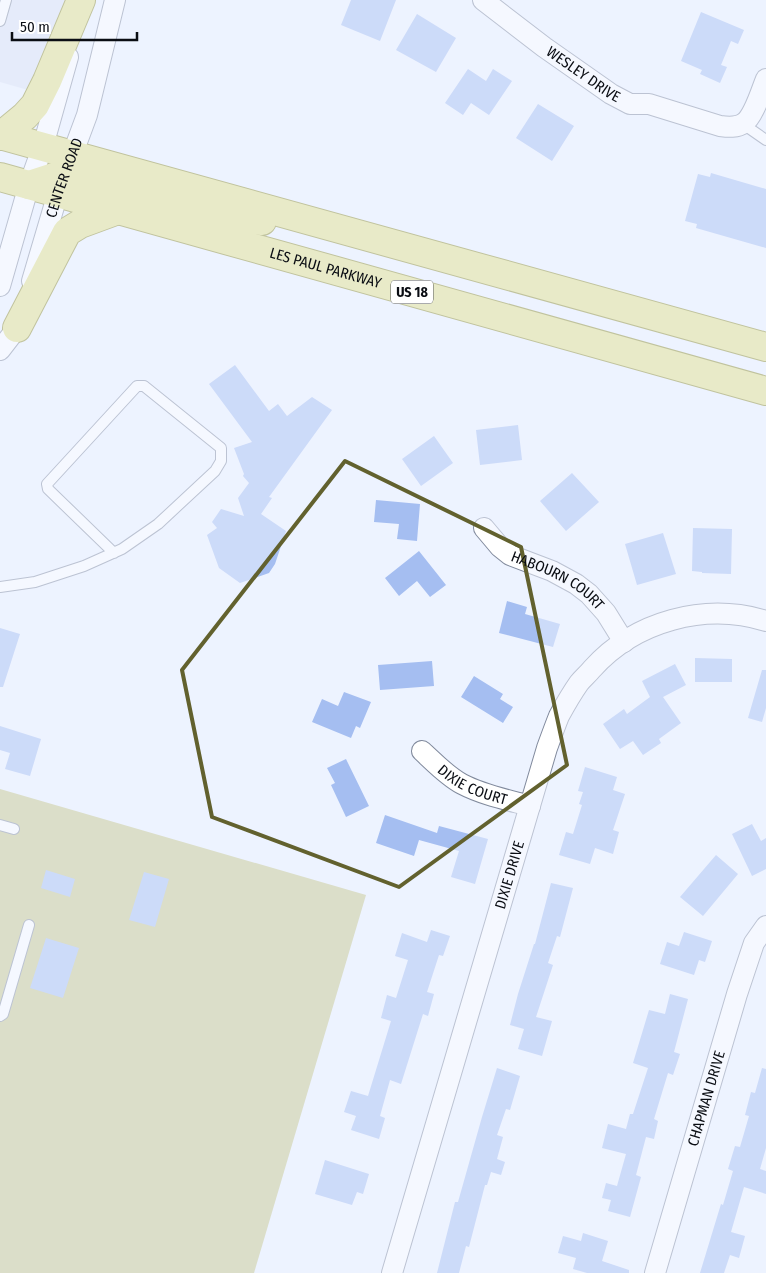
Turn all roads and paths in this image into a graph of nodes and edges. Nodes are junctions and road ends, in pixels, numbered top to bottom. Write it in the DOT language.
graph roads {
  1 [pos="6,0"];
  2 [pos="80,0"];
  3 [pos="84,0"];
  4 [pos="115,0"];
  5 [pos="483,0"];
  6 [pos="0,20"];
  7 [pos="765,82"];
  8 [pos="743,124"];
  9 [pos="1,135"];
  10 [pos="766,140"];
  11 [pos="44,146"];
  12 [pos="0,165"];
  13 [pos="66,174"];
  14 [pos="0,177"];
  15 [pos="31,180"];
  16 [pos="118,210"];
  17 [pos="0,286"];
  18 [pos="18,328"];
  19 [pos="766,347"];
  20 [pos="0,350"];
  21 [pos="766,391"];
  22 [pos="484,528"];
  23 [pos="114,553"];
  24 [pos="0,587"];
  25 [pos="766,621"];
  26 [pos="624,642"];
  27 [pos="422,751"];
  28 [pos="530,806"];
  29 [pos="0,825"];
  30 [pos="14,829"];
  31 [pos="29,924"];
  32 [pos="766,926"];
  33 [pos="0,1016"];
  34 [pos="392,1273"];
  35 [pos="655,1273"];
  1 -- 6 [label="lane"];
  2 -- 9 [label="main road"];
  3 -- 11 [label="street, CENTER ROAD"];
  4 -- 13 [label="street, CENTER ROAD"];
  5 -- 8 [label="street, WESLEY DRIVE"];
  7 -- 8 [label="street"];
  8 -- 10 [label="lane"];
  9 -- 11 [label="main road, LES PAUL PARKWAY / US 18"];
  11 -- 13 [label="main road, LES PAUL PARKWAY / US 18"];
  11 -- 15 [label="street, CENTER ROAD"];
  12 -- 15 [label="main road"];
  13 -- 15 [label="main road, LES PAUL PARKWAY / US 18"];
  13 -- 15 [label="main road"];
  13 -- 16 [label="main road, LES PAUL PARKWAY / US 18"];
  13 -- 18 [label="street, CENTER ROAD"];
  13 -- 19 [label="main road"];
  14 -- 15 [label="main road, LES PAUL PARKWAY / US 18"];
  15 -- 17 [label="street, CENTER ROAD"];
  16 -- 18 [label="main road"];
  16 -- 21 [label="main road, LES PAUL PARKWAY / US 18"];
  18 -- 20 [label="street, CENTER ROAD"];
  22 -- 26 [label="street, HABOURN COURT"];
  23 -- 23 [label="lane"];
  23 -- 24 [label="lane"];
  25 -- 26 [label="street, DIXIE DRIVE"];
  26 -- 28 [label="street, DIXIE DRIVE"];
  27 -- 28 [label="street, DIXIE COURT"];
  28 -- 34 [label="street, DIXIE DRIVE"];
  29 -- 30 [label="lane"];
  31 -- 33 [label="lane"];
  32 -- 35 [label="street, CHAPMAN DRIVE"];
}
